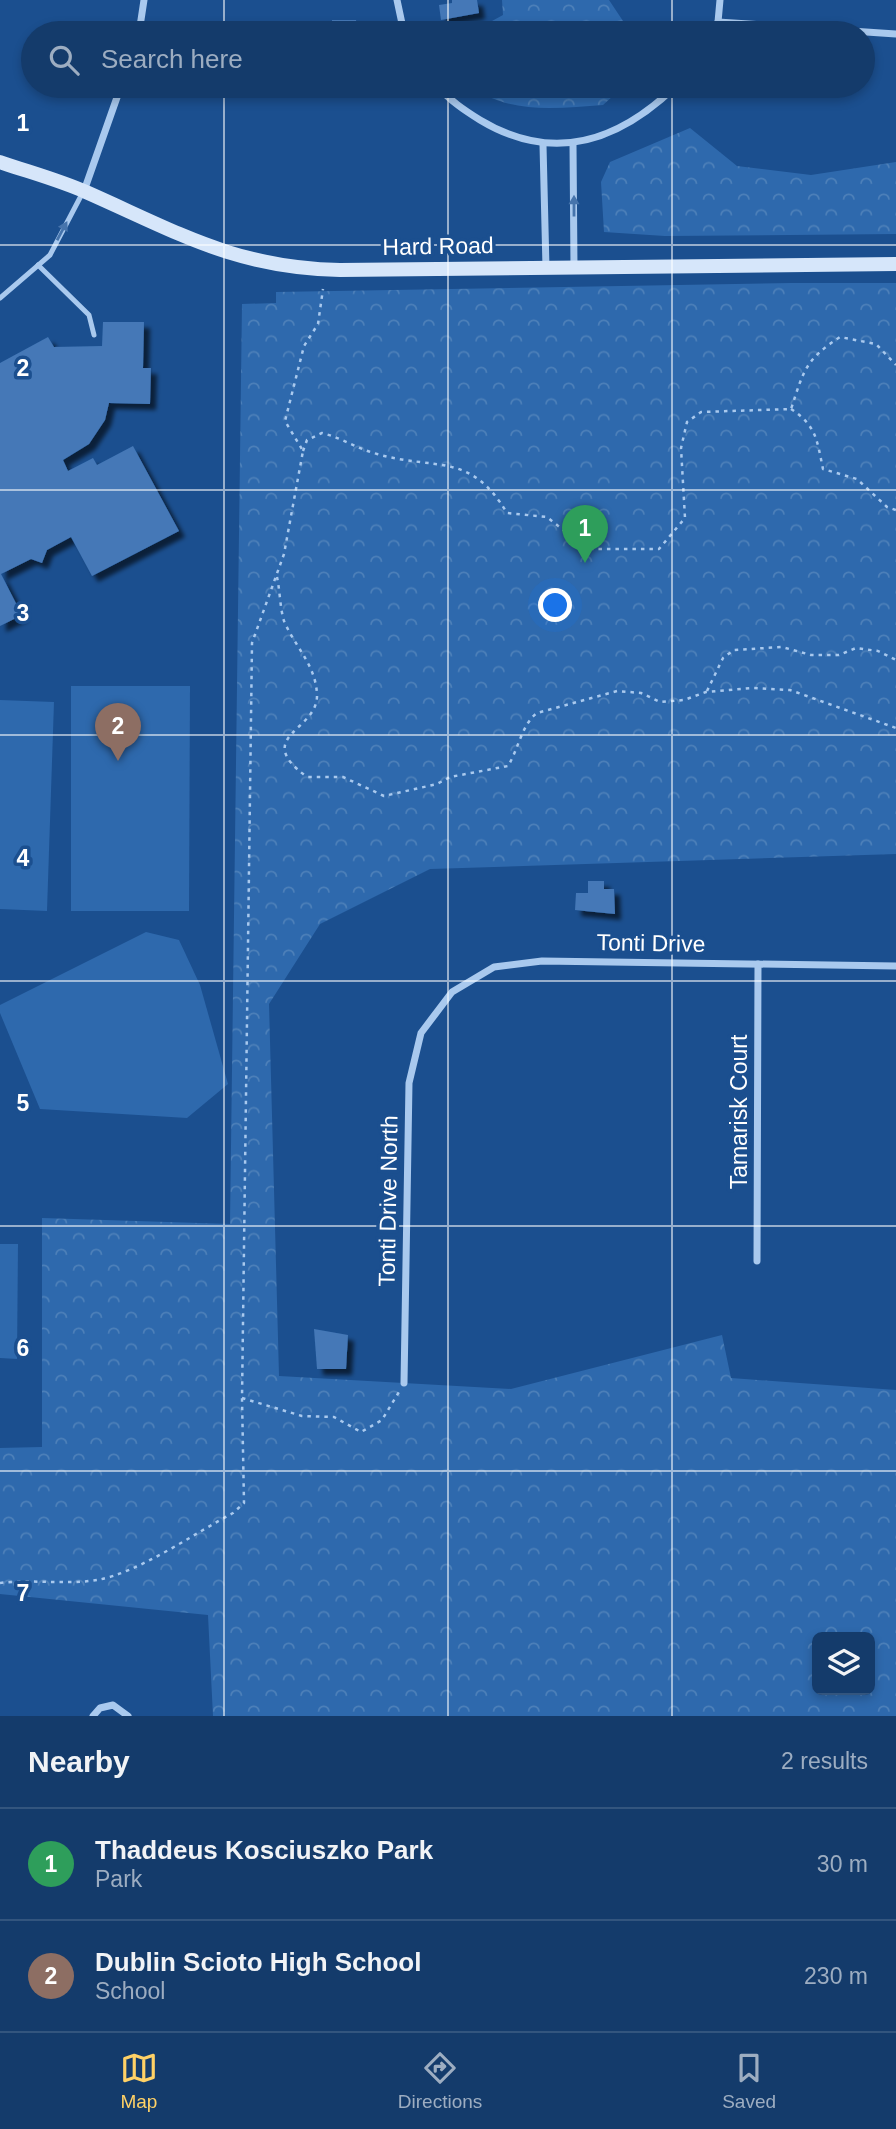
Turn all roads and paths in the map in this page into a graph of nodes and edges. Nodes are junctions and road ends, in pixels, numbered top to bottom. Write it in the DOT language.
graph roads {
  1 [pos="144,0"];
  2 [pos="397,0"];
  3 [pos="720,0"];
  4 [pos="141,21"];
  5 [pos="401,21"];
  6 [pos="718,21"];
  7 [pos="875,33"];
  8 [pos="896,34"];
  9 [pos="117,98"];
  10 [pos="451,98"];
  11 [pos="664,98"];
  12 [pos="573,144"];
  13 [pos="543,145"];
  14 [pos="0,163"];
  15 [pos="84,191"];
  16 [pos="896,264"];
  17 [pos="38,265"];
  18 [pos="546,268"];
  19 [pos="574,268"];
  20 [pos="323,289"];
  21 [pos="0,298"];
  22 [pos="94,335"];
  23 [pos="896,365"];
  24 [pos="791,408"];
  25 [pos="303,452"];
  26 [pos="896,510"];
  27 [pos="276,574"];
  28 [pos="896,660"];
  29 [pos="706,692"];
  30 [pos="896,728"];
  31 [pos="758,964"];
  32 [pos="896,966"];
  33 [pos="429,1023"];
  34 [pos="757,1261"];
  35 [pos="404,1383"];
  36 [pos="242,1398"];
  37 [pos="0,1583"];
  38 [pos="93,1716"];
  39 [pos="128,1716"];
  1 -- 4 [label="street"];
  2 -- 5 [label="street"];
  3 -- 6 [label="street"];
  7 -- 8 [label="street"];
  9 -- 15 [label="street"];
  10 -- 13 [label="street"];
  11 -- 12 [label="street"];
  12 -- 13 [label="street"];
  19 -- 12 [label="street, one-way"];
  13 -- 18 [label="street"];
  14 -- 15 [label="main road, Hard Road"];
  17 -- 15 [label="lane, one-way"];
  15 -- 18 [label="main road, Hard Road"];
  16 -- 19 [label="main road, Hard Road"];
  17 -- 21 [label="lane"];
  17 -- 22 [label="lane"];
  18 -- 19 [label="main road, Hard Road"];
  20 -- 25 [label="path"];
  23 -- 24 [label="path"];
  24 -- 25 [label="path"];
  24 -- 26 [label="path"];
  25 -- 27 [label="path"];
  27 -- 29 [label="path"];
  27 -- 36 [label="path"];
  28 -- 29 [label="path"];
  29 -- 30 [label="path"];
  31 -- 32 [label="street, Tonti Drive"];
  31 -- 33 [label="street, Tonti Drive"];
  31 -- 34 [label="street, Tamarisk Court"];
  33 -- 35 [label="street, Tonti Drive North"];
  35 -- 36 [label="path"];
  36 -- 37 [label="path"];
  38 -- 39 [label="street"];
}
